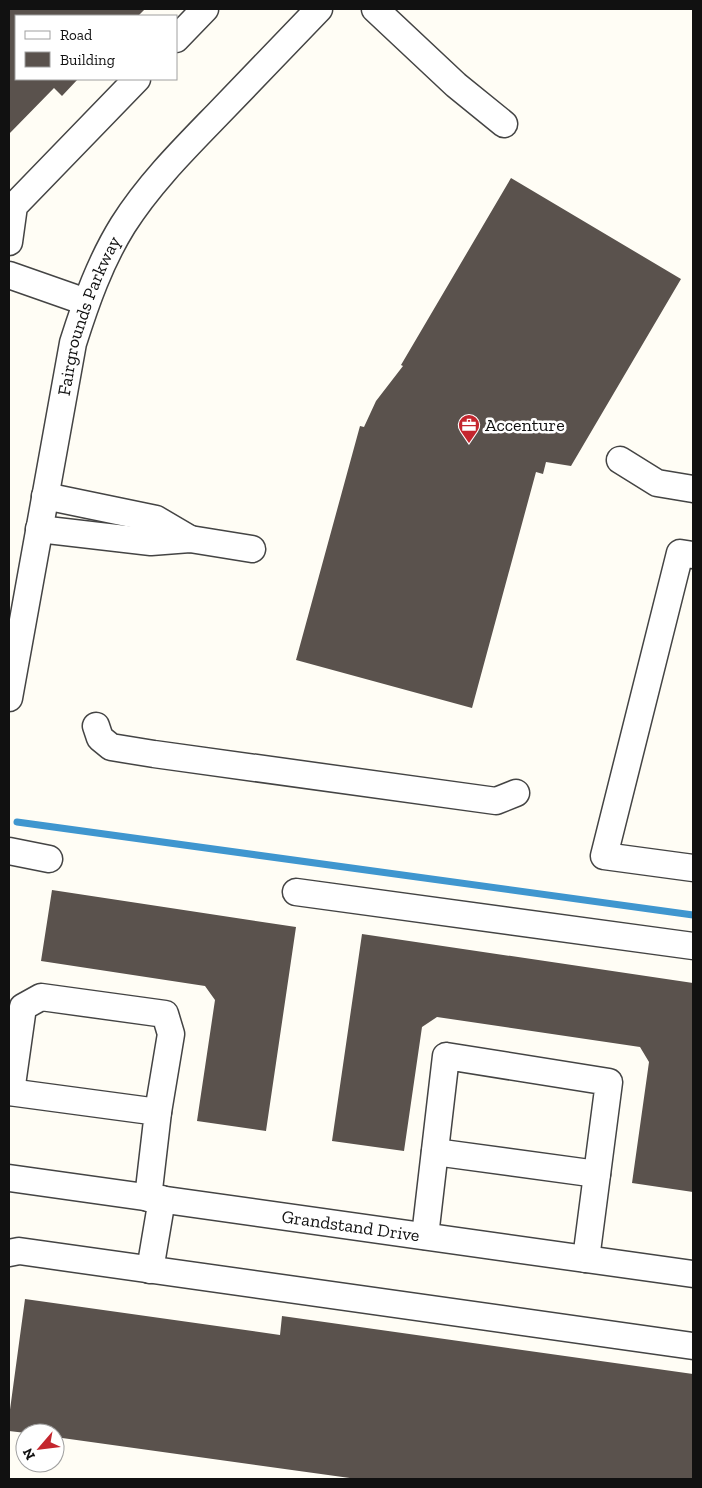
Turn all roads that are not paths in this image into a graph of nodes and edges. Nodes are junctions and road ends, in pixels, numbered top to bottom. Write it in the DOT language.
graph roads {
  1 [pos="205,9"];
  2 [pos="319,9"];
  3 [pos="375,9"];
  4 [pos="178,36"];
  5 [pos="136,80"];
  6 [pos="504,124"];
  7 [pos="9,242"];
  8 [pos="9,275"];
  9 [pos="86,302"];
  10 [pos="620,460"];
  11 [pos="693,489"];
  12 [pos="45,496"];
  13 [pos="39,529"];
  14 [pos="190,539"];
  15 [pos="252,549"];
  16 [pos="693,555"];
  17 [pos="9,698"];
  18 [pos="96,726"];
  19 [pos="516,793"];
  20 [pos="9,851"];
  21 [pos="49,859"];
  22 [pos="693,868"];
  23 [pos="296,892"];
  24 [pos="693,946"];
  25 [pos="10,1092"];
  26 [pos="158,1112"];
  27 [pos="435,1152"];
  28 [pos="597,1174"];
  29 [pos="9,1178"];
  30 [pos="155,1198"];
  31 [pos="425,1236"];
  32 [pos="9,1253"];
  33 [pos="586,1259"];
  34 [pos="150,1270"];
  35 [pos="693,1274"];
  36 [pos="693,1346"];
  1 -- 4 [label="street"];
  2 -- 9 [label="street, Fairgrounds Parkway"];
  3 -- 6 [label="street"];
  5 -- 7 [label="street"];
  8 -- 9 [label="street"];
  9 -- 12 [label="street, Fairgrounds Parkway"];
  10 -- 11 [label="street"];
  12 -- 13 [label="street, Fairgrounds Parkway"];
  12 -- 14 [label="street"];
  13 -- 14 [label="street"];
  13 -- 17 [label="street, Fairgrounds Parkway"];
  14 -- 15 [label="street"];
  16 -- 22 [label="street"];
  18 -- 19 [label="street"];
  20 -- 21 [label="street"];
  23 -- 24 [label="street"];
  25 -- 26 [label="street"];
  25 -- 26 [label="street"];
  26 -- 30 [label="street"];
  27 -- 28 [label="street"];
  27 -- 28 [label="street"];
  27 -- 31 [label="street"];
  28 -- 33 [label="street"];
  29 -- 30 [label="street, Grandstand Drive"];
  30 -- 31 [label="street, Grandstand Drive"];
  30 -- 34 [label="street"];
  31 -- 33 [label="street, Grandstand Drive"];
  32 -- 34 [label="street"];
  33 -- 35 [label="street, Grandstand Drive"];
  34 -- 36 [label="street"];
}
